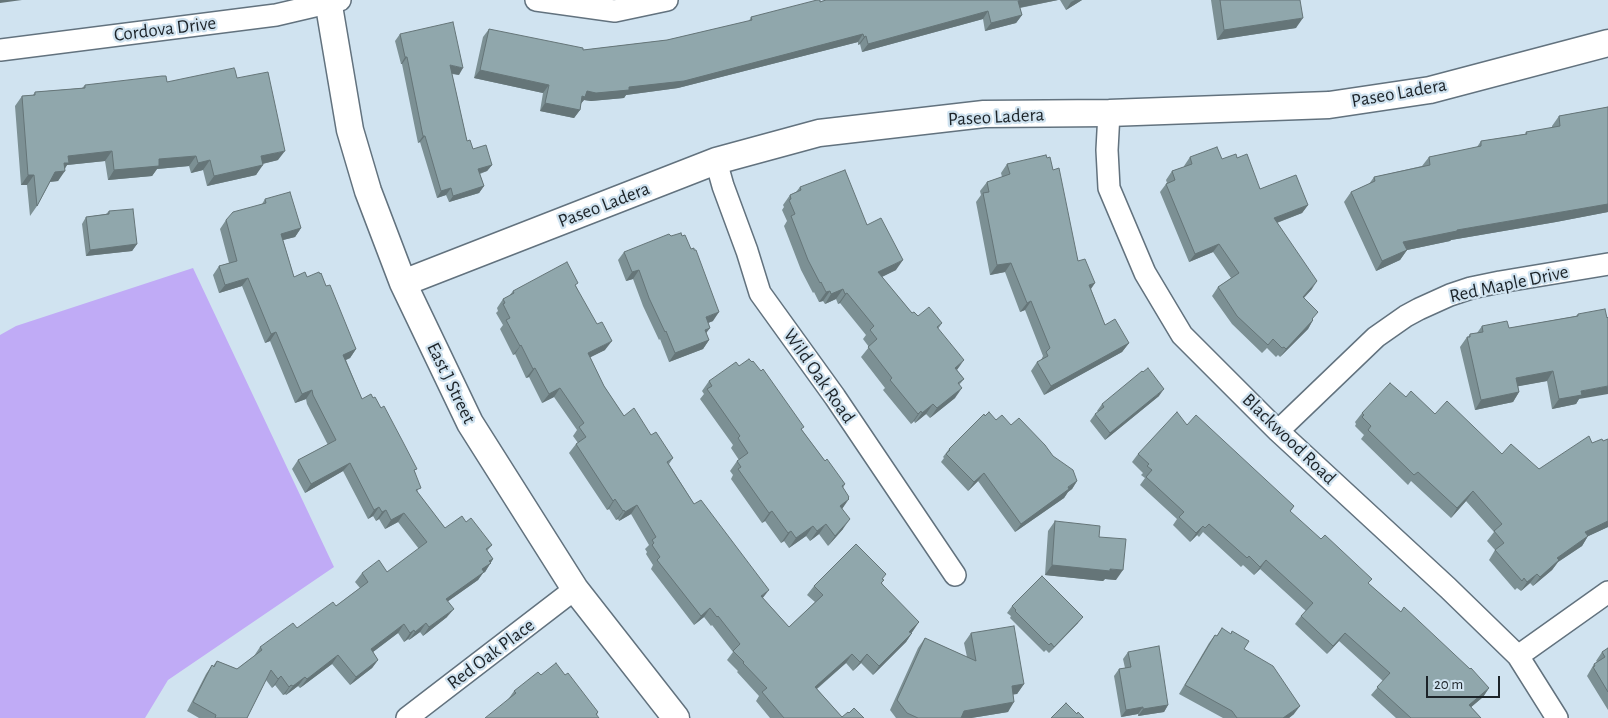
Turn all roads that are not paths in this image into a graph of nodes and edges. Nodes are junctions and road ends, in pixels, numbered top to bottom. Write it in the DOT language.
graph roads {
  1 [pos="536,0"];
  2 [pos="667,0"];
  3 [pos="332,1"];
  4 [pos="1608,43"];
  5 [pos="0,50"];
  6 [pos="1109,113"];
  7 [pos="716,161"];
  8 [pos="1608,264"];
  9 [pos="403,283"];
  10 [pos="1278,431"];
  11 [pos="955,574"];
  12 [pos="576,589"];
  13 [pos="1608,592"];
  14 [pos="1518,656"];
  15 [pos="407,718"];
  16 [pos="676,718"];
  17 [pos="1557,718"];
  1 -- 2 [label="street"];
  3 -- 5 [label="street, Cordova Drive"];
  3 -- 9 [label="street, East J Street"];
  4 -- 6 [label="street, Paseo Ladera"];
  6 -- 7 [label="street, Paseo Ladera"];
  6 -- 10 [label="street, Blackwood Road"];
  7 -- 9 [label="street, Paseo Ladera"];
  7 -- 11 [label="street, Wild Oak Road"];
  8 -- 10 [label="street, Red Maple Drive"];
  9 -- 12 [label="street, East J Street"];
  10 -- 14 [label="street, Blackwood Road"];
  12 -- 15 [label="street, Red Oak Place"];
  12 -- 16 [label="street, East J Street"];
  13 -- 14 [label="street"];
  14 -- 17 [label="street, Blackwood Road"];
}
